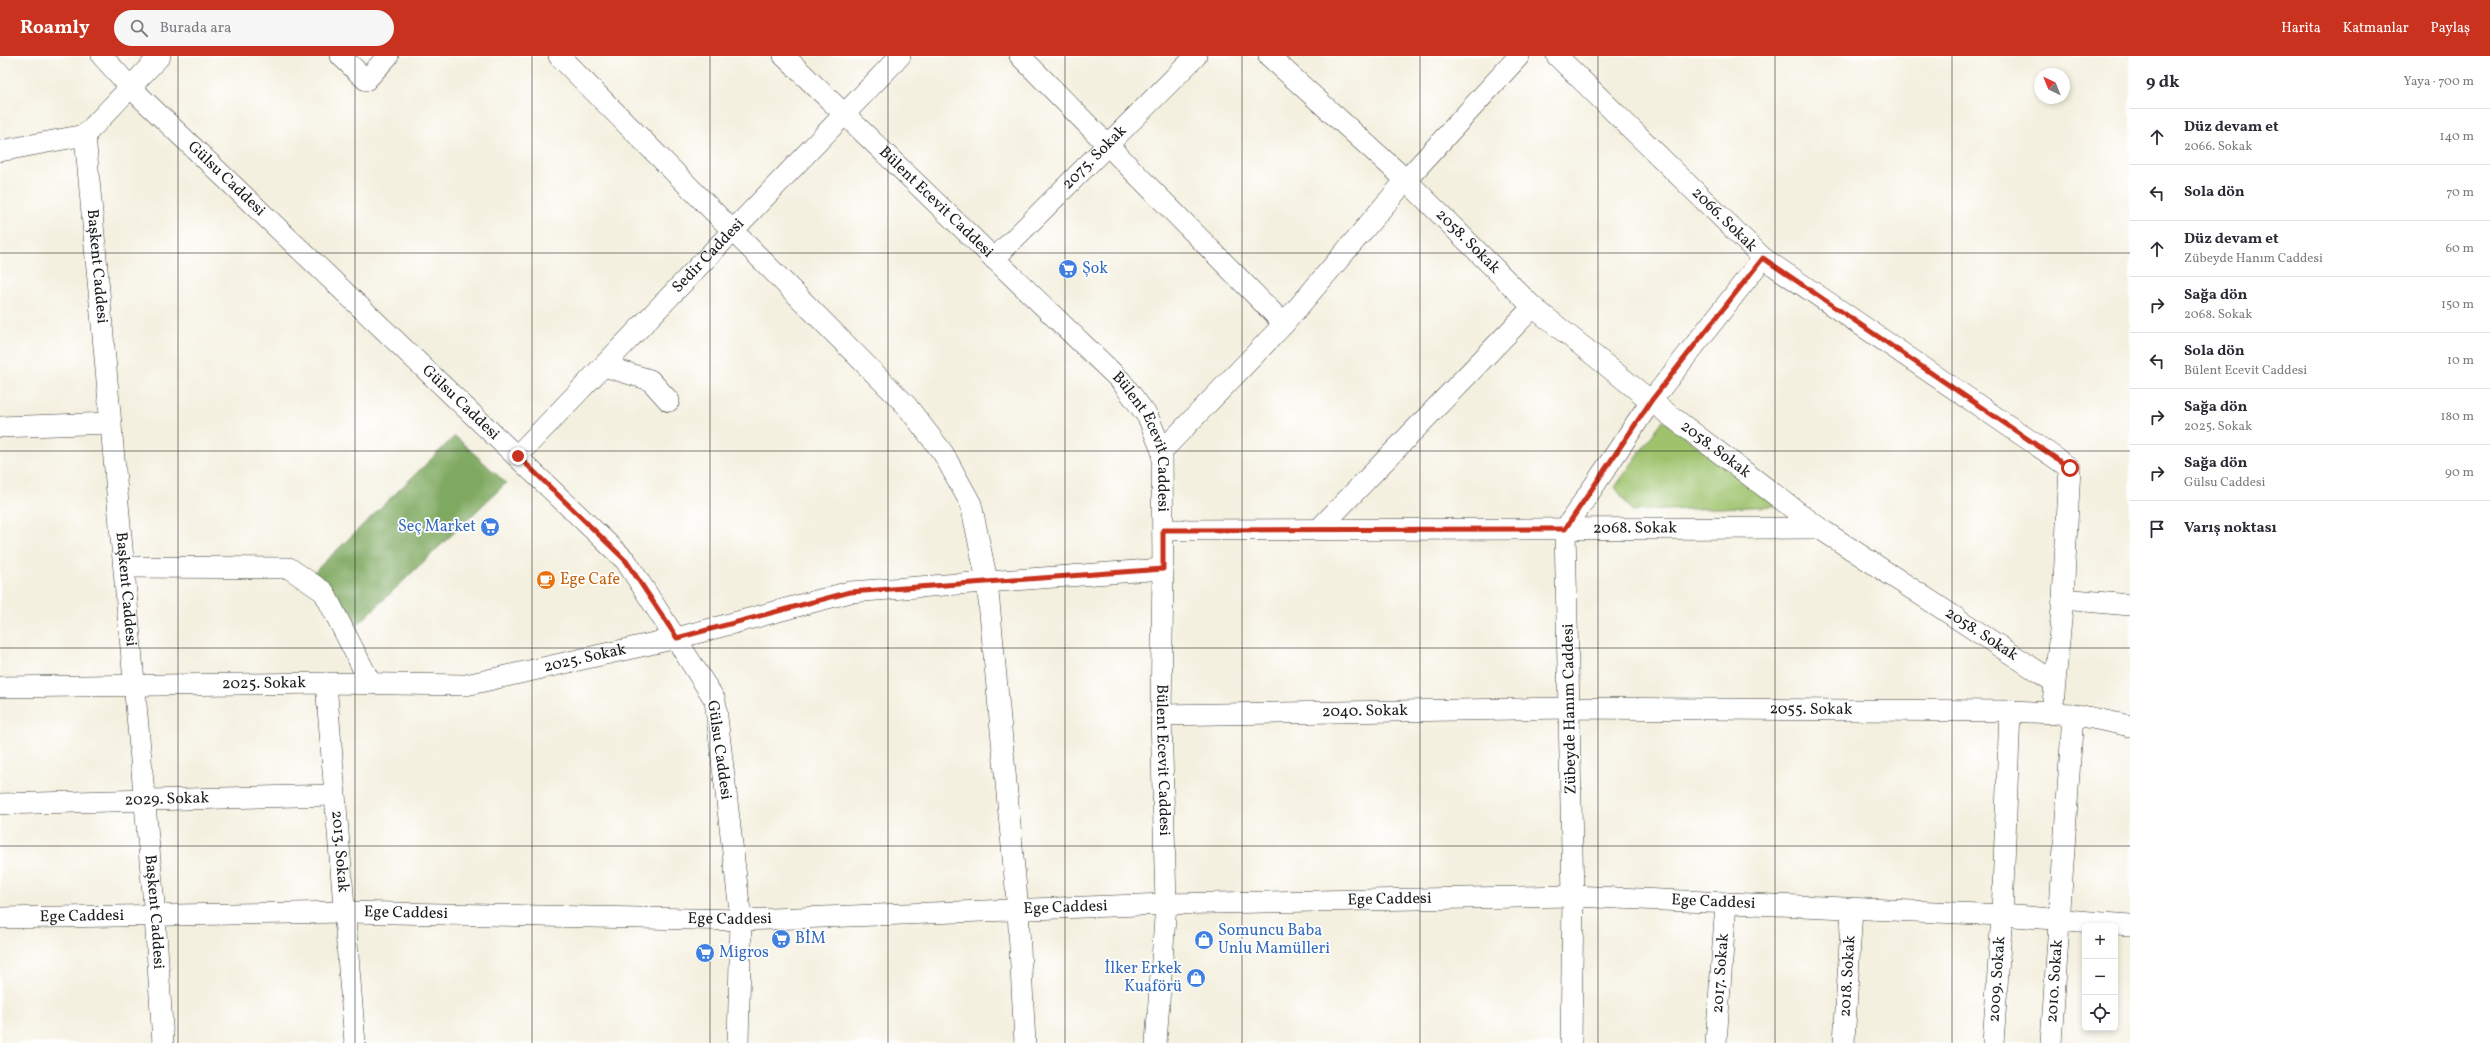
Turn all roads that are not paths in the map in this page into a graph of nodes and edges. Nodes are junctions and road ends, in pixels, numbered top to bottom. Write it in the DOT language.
graph roads {
  1 [pos="102,56"];
  2 [pos="160,56"];
  3 [pos="341,56"];
  4 [pos="388,56"];
  5 [pos="559,56"];
  6 [pos="784,56"];
  7 [pos="900,56"];
  8 [pos="1020,56"];
  9 [pos="1196,56"];
  10 [pos="1269,56"];
  11 [pos="1519,56"];
  12 [pos="1557,56"];
  13 [pos="130,87"];
  14 [pos="845,114"];
  15 [pos="85,135"];
  16 [pos="1107,146"];
  17 [pos="0,152"];
  18 [pos="1406,180"];
  19 [pos="733,230"];
  20 [pos="1763,258"];
  21 [pos="994,259"];
  22 [pos="1533,308"];
  23 [pos="1284,324"];
  24 [pos="604,366"];
  25 [pos="669,401"];
  26 [pos="1651,401"];
  27 [pos="111,423"];
  28 [pos="0,427"];
  29 [pos="1162,450"];
  30 [pos="518,456"];
  31 [pos="1819,528"];
  32 [pos="1319,529"];
  33 [pos="1565,529"];
  34 [pos="1163,530"];
  35 [pos="124,567"];
  36 [pos="1163,569"];
  37 [pos="988,581"];
  38 [pos="2063,598"];
  39 [pos="2130,605"];
  40 [pos="677,638"];
  41 [pos="2054,682"];
  42 [pos="326,683"];
  43 [pos="371,684"];
  44 [pos="134,686"];
  45 [pos="0,687"];
  46 [pos="1570,708"];
  47 [pos="2010,711"];
  48 [pos="2052,714"];
  49 [pos="2073,714"];
  50 [pos="1161,715"];
  51 [pos="2130,726"];
  52 [pos="334,795"];
  53 [pos="144,800"];
  54 [pos="0,804"];
  55 [pos="1573,896"];
  56 [pos="1726,903"];
  57 [pos="1166,904"];
  58 [pos="1852,909"];
  59 [pos="1018,910"];
  60 [pos="346,912"];
  61 [pos="2002,915"];
  62 [pos="155,916"];
  63 [pos="0,918"];
  64 [pos="741,920"];
  65 [pos="2060,920"];
  66 [pos="2130,925"];
  67 [pos="163,1043"];
  68 [pos="355,1043"];
  69 [pos="738,1043"];
  70 [pos="1025,1043"];
  71 [pos="1156,1043"];
  72 [pos="1571,1043"];
  73 [pos="1716,1043"];
  74 [pos="1844,1043"];
  75 [pos="1992,1043"];
  76 [pos="2051,1043"];
  1 -- 13 [label="street, Gülsu Caddesi"];
  2 -- 13 [label="street"];
  3 -- 4 [label="street"];
  5 -- 19 [label="street"];
  6 -- 14 [label="street, Bülent Ecevit Caddesi"];
  7 -- 14 [label="street, Sedir Caddesi"];
  8 -- 16 [label="street"];
  9 -- 16 [label="street, 2075. Sokak"];
  10 -- 18 [label="street, 2058. Sokak"];
  11 -- 18 [label="street"];
  12 -- 20 [label="street, 2066. Sokak"];
  13 -- 15 [label="street"];
  13 -- 30 [label="street, Gülsu Caddesi"];
  14 -- 19 [label="street, Sedir Caddesi"];
  14 -- 21 [label="street, Bülent Ecevit Caddesi"];
  15 -- 17 [label="street"];
  15 -- 27 [label="street, Başkent Caddesi"];
  16 -- 21 [label="street, 2075. Sokak"];
  16 -- 23 [label="street"];
  18 -- 22 [label="street, 2058. Sokak"];
  18 -- 23 [label="street"];
  19 -- 24 [label="street, Sedir Caddesi"];
  19 -- 37 [label="street"];
  20 -- 26 [label="street"];
  20 -- 38 [label="street, 2066. Sokak"];
  21 -- 29 [label="street, Bülent Ecevit Caddesi"];
  22 -- 26 [label="street, 2058. Sokak"];
  22 -- 32 [label="street"];
  23 -- 29 [label="street"];
  24 -- 25 [label="street"];
  24 -- 30 [label="street, Sedir Caddesi"];
  26 -- 31 [label="street, 2058. Sokak"];
  26 -- 33 [label="street"];
  27 -- 28 [label="street"];
  27 -- 35 [label="street, Başkent Caddesi"];
  29 -- 34 [label="street, Bülent Ecevit Caddesi"];
  30 -- 40 [label="street, Gülsu Caddesi"];
  31 -- 33 [label="street, 2068. Sokak"];
  31 -- 41 [label="street, 2058. Sokak"];
  32 -- 33 [label="street, 2068. Sokak"];
  32 -- 34 [label="street, 2068. Sokak"];
  33 -- 46 [label="street, Zübeyde Hanım Caddesi"];
  34 -- 36 [label="street, Bülent Ecevit Caddesi"];
  35 -- 43 [label="street"];
  35 -- 44 [label="street, Başkent Caddesi"];
  36 -- 37 [label="street, 2025. Sokak"];
  36 -- 50 [label="street, Bülent Ecevit Caddesi"];
  37 -- 40 [label="street, 2025. Sokak"];
  37 -- 59 [label="street"];
  38 -- 39 [label="street"];
  38 -- 41 [label="street"];
  40 -- 43 [label="street, 2025. Sokak"];
  40 -- 64 [label="street, Gülsu Caddesi"];
  41 -- 48 [label="street"];
  42 -- 43 [label="street, 2025. Sokak"];
  42 -- 44 [label="street, 2025. Sokak"];
  42 -- 52 [label="street, 2013. Sokak"];
  44 -- 45 [label="street, 2025. Sokak"];
  44 -- 53 [label="street, Başkent Caddesi"];
  46 -- 47 [label="street, 2055. Sokak"];
  46 -- 50 [label="street, 2040. Sokak"];
  46 -- 55 [label="street, Zübeyde Hanım Caddesi"];
  47 -- 48 [label="street, 2055. Sokak"];
  47 -- 61 [label="street, 2009. Sokak"];
  48 -- 49 [label="street, 2055. Sokak"];
  49 -- 51 [label="street, 2055. Sokak"];
  49 -- 65 [label="street, 2010. Sokak"];
  50 -- 57 [label="street, Bülent Ecevit Caddesi"];
  52 -- 53 [label="street, 2029. Sokak"];
  52 -- 60 [label="street, 2013. Sokak"];
  53 -- 54 [label="street, 2029. Sokak"];
  53 -- 62 [label="street, Başkent Caddesi"];
  55 -- 56 [label="street, Ege Caddesi"];
  55 -- 57 [label="street, Ege Caddesi"];
  55 -- 72 [label="street, Zübeyde Hanım Caddesi"];
  56 -- 58 [label="street, Ege Caddesi"];
  56 -- 73 [label="street, 2017. Sokak"];
  57 -- 59 [label="street, Ege Caddesi"];
  57 -- 71 [label="street, Bülent Ecevit Caddesi"];
  58 -- 61 [label="street, Ege Caddesi"];
  58 -- 74 [label="street, 2018. Sokak"];
  59 -- 64 [label="street, Ege Caddesi"];
  59 -- 70 [label="street"];
  60 -- 62 [label="street, Ege Caddesi"];
  60 -- 64 [label="street, Ege Caddesi"];
  60 -- 68 [label="street, 2013. Sokak"];
  61 -- 65 [label="street, Ege Caddesi"];
  61 -- 75 [label="street, 2009. Sokak"];
  62 -- 63 [label="street, Ege Caddesi"];
  62 -- 67 [label="street, Başkent Caddesi"];
  64 -- 69 [label="street, Gülsu Caddesi"];
  65 -- 66 [label="street, Ege Caddesi"];
  65 -- 76 [label="street, 2010. Sokak"];
}
